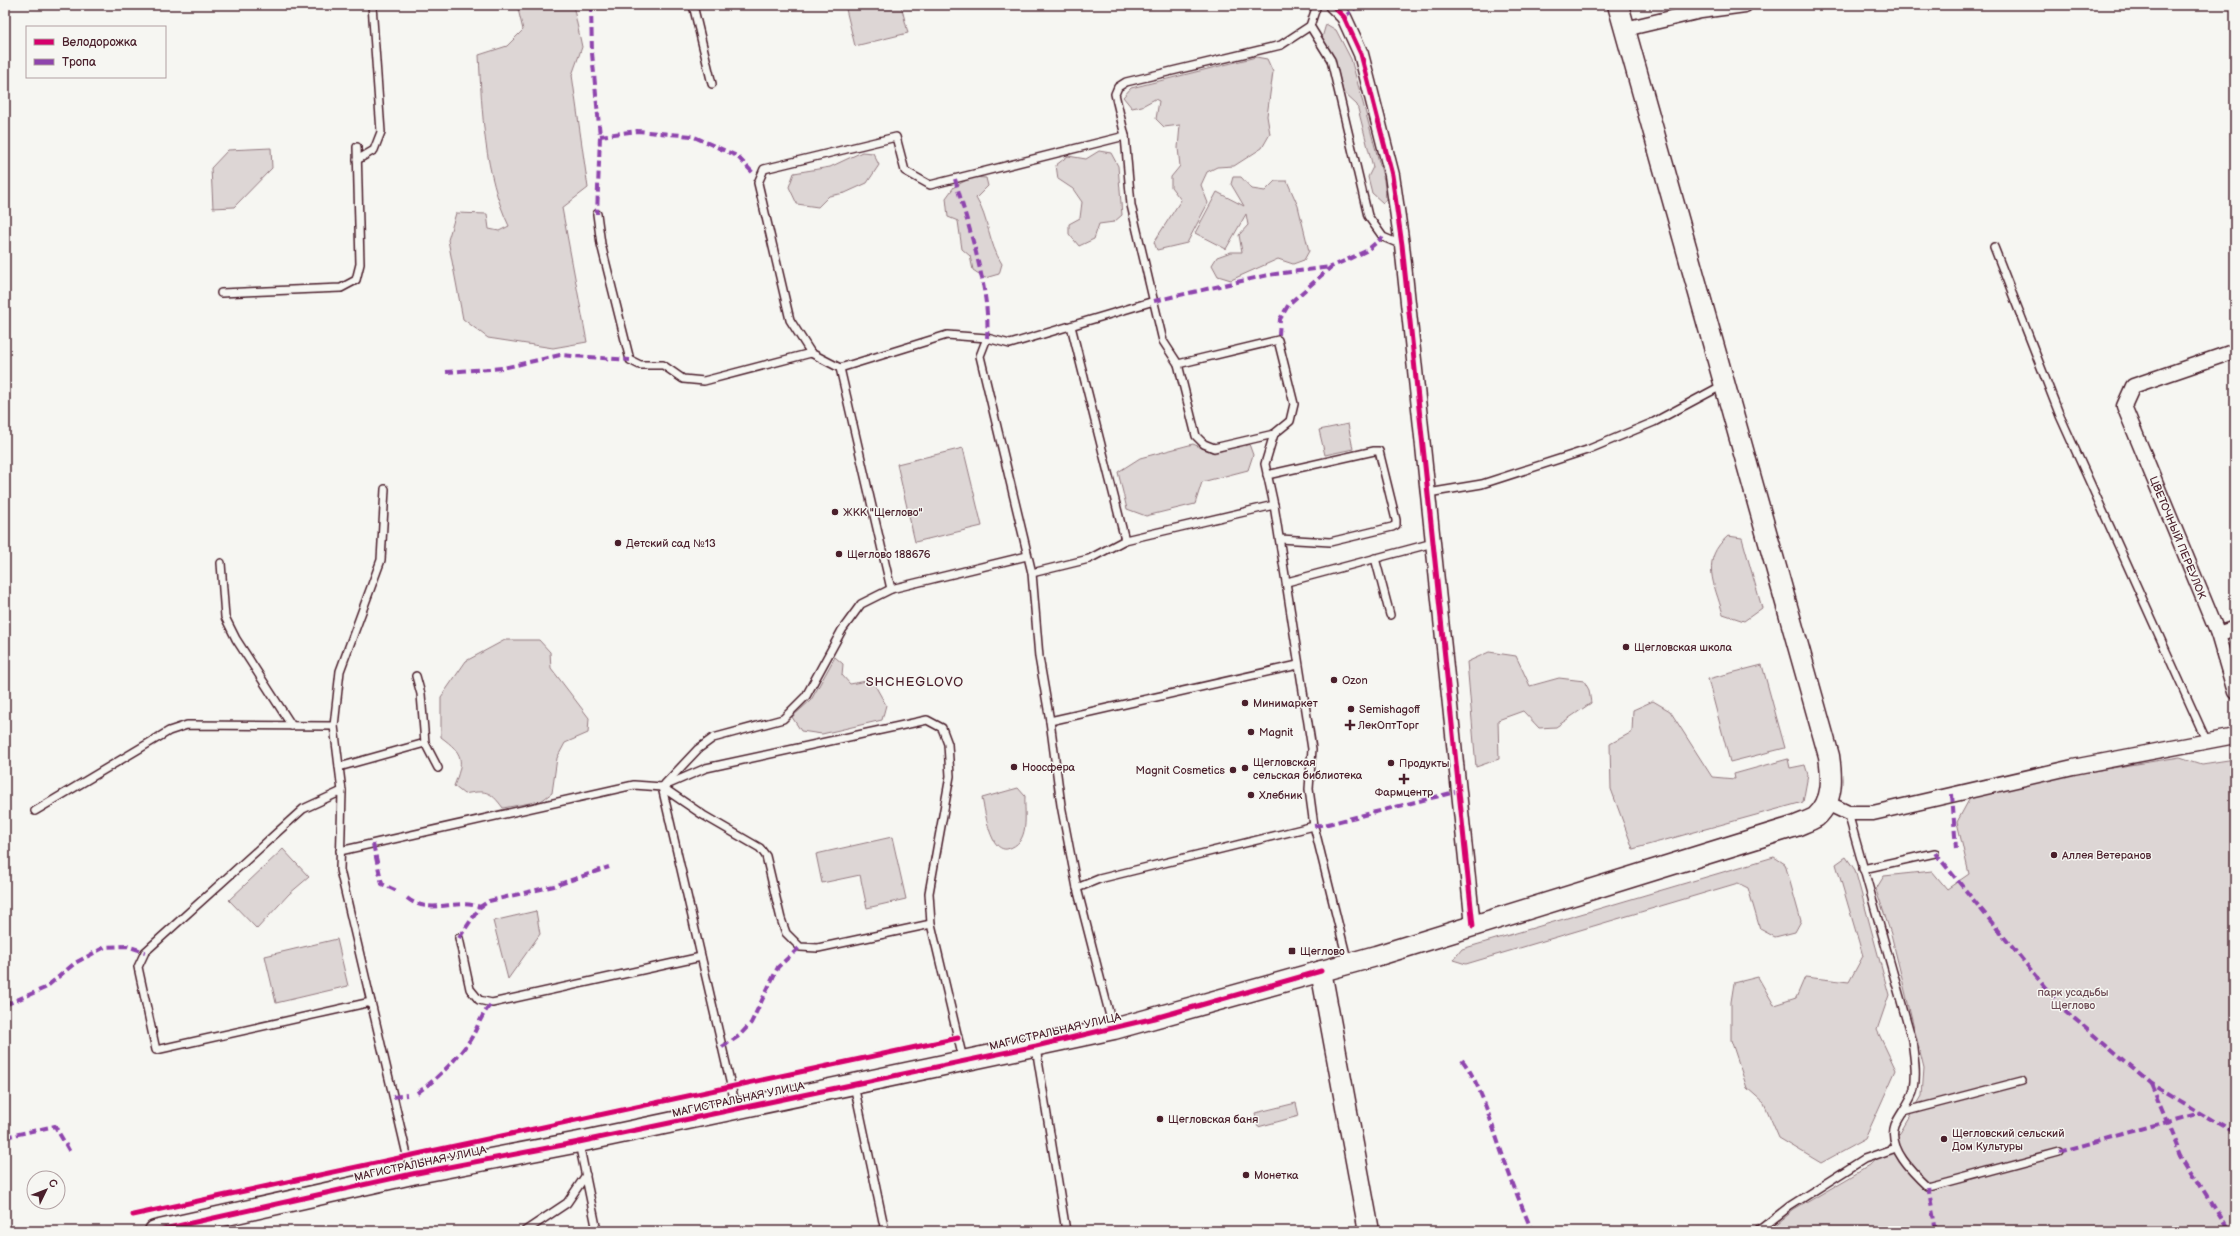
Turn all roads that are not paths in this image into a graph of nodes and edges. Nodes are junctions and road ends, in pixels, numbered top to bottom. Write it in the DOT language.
graph roads {
  1 [pos="372,5"];
  2 [pos="693,5"];
  3 [pos="1317,5"];
  4 [pos="1332,5"];
  5 [pos="1618,5"];
  6 [pos="1744,5"];
  7 [pos="1310,26"];
  8 [pos="1624,29"];
  9 [pos="712,84"];
  10 [pos="1124,136"];
  11 [pos="357,147"];
  12 [pos="358,160"];
  13 [pos="597,214"];
  14 [pos="1402,246"];
  15 [pos="1994,247"];
  16 [pos="221,293"];
  17 [pos="1154,301"];
  18 [pos="1071,326"];
  19 [pos="987,338"];
  20 [pos="2235,351"];
  21 [pos="811,354"];
  22 [pos="1178,364"];
  23 [pos="840,368"];
  24 [pos="1726,383"];
  25 [pos="1274,434"];
  26 [pos="1268,475"];
  27 [pos="385,489"];
  28 [pos="1428,493"];
  29 [pos="1274,505"];
  30 [pos="1280,539"];
  31 [pos="1125,540"];
  32 [pos="1433,543"];
  33 [pos="1027,556"];
  34 [pos="1375,558"];
  35 [pos="221,563"];
  36 [pos="1032,573"];
  37 [pos="1287,582"];
  38 [pos="891,589"];
  39 [pos="1390,615"];
  40 [pos="2235,628"];
  41 [pos="2218,634"];
  42 [pos="1298,665"];
  43 [pos="416,676"];
  44 [pos="2235,692"];
  45 [pos="1050,721"];
  46 [pos="292,726"];
  47 [pos="334,726"];
  48 [pos="2235,736"];
  49 [pos="2207,742"];
  50 [pos="425,743"];
  51 [pos="339,767"];
  52 [pos="438,768"];
  53 [pos="662,787"];
  54 [pos="342,791"];
  55 [pos="1827,803"];
  56 [pos="35,811"];
  57 [pos="1848,813"];
  58 [pos="1314,826"];
  59 [pos="340,851"];
  60 [pos="1935,853"];
  61 [pos="1863,869"];
  62 [pos="1077,888"];
  63 [pos="931,924"];
  64 [pos="1473,926"];
  65 [pos="459,938"];
  66 [pos="701,957"];
  67 [pos="1348,964"];
  68 [pos="1321,971"];
  69 [pos="371,1002"];
  70 [pos="1114,1029"];
  71 [pos="1036,1046"];
  72 [pos="963,1061"];
  73 [pos="2022,1081"];
  74 [pos="854,1084"];
  75 [pos="736,1109"];
  76 [pos="1902,1112"];
  77 [pos="579,1142"];
  78 [pos="1896,1148"];
  79 [pos="2059,1152"];
  80 [pos="412,1174"];
  81 [pos="586,1175"];
  82 [pos="155,1231"];
  83 [pos="525,1231"];
  84 [pos="597,1231"];
  85 [pos="885,1231"];
  86 [pos="1066,1231"];
  87 [pos="1369,1231"];
  88 [pos="1758,1231"];
  1 -- 12 [label="lane"];
  2 -- 9 [label="lane"];
  3 -- 7 [label="lane"];
  4 -- 14 [label="street"];
  5 -- 8 [label="main road"];
  6 -- 8 [label="street"];
  7 -- 10 [label="lane"];
  7 -- 14 [label="lane"];
  8 -- 24 [label="main road"];
  10 -- 17 [label="lane"];
  10 -- 21 [label="lane"];
  11 -- 12 [label="lane"];
  12 -- 16 [label="lane"];
  13 -- 21 [label="lane"];
  14 -- 28 [label="street"];
  15 -- 49 [label="lane"];
  17 -- 18 [label="lane"];
  17 -- 22 [label="lane"];
  18 -- 19 [label="lane"];
  18 -- 31 [label="lane"];
  19 -- 23 [label="lane"];
  19 -- 33 [label="lane"];
  20 -- 41 [label="street, ЦВЕТОЧНЫЙ ПЕРЕУЛОК"];
  21 -- 23 [label="lane"];
  22 -- 25 [label="lane"];
  22 -- 25 [label="lane"];
  23 -- 38 [label="lane"];
  24 -- 28 [label="lane"];
  24 -- 55 [label="main road"];
  25 -- 26 [label="lane"];
  26 -- 29 [label="lane"];
  26 -- 30 [label="lane"];
  27 -- 47 [label="lane"];
  28 -- 32 [label="street"];
  29 -- 30 [label="lane"];
  29 -- 31 [label="lane"];
  30 -- 37 [label="lane"];
  31 -- 36 [label="lane"];
  32 -- 34 [label="lane"];
  32 -- 64 [label="street"];
  33 -- 36 [label="lane"];
  33 -- 38 [label="lane"];
  34 -- 37 [label="lane"];
  34 -- 39 [label="lane"];
  35 -- 46 [label="lane"];
  36 -- 45 [label="lane"];
  37 -- 42 [label="lane"];
  38 -- 53 [label="lane"];
  40 -- 41 [label="street"];
  41 -- 44 [label="street, ЦВЕТОЧНЫЙ ПЕРЕУЛОК"];
  42 -- 45 [label="lane"];
  42 -- 58 [label="lane"];
  43 -- 50 [label="lane"];
  45 -- 62 [label="lane"];
  46 -- 47 [label="lane"];
  46 -- 56 [label="lane"];
  47 -- 51 [label="lane"];
  48 -- 49 [label="street"];
  49 -- 57 [label="street"];
  50 -- 51 [label="lane"];
  50 -- 52 [label="lane"];
  51 -- 54 [label="lane"];
  53 -- 59 [label="lane"];
  53 -- 63 [label="lane"];
  53 -- 63 [label="lane"];
  53 -- 66 [label="lane"];
  54 -- 59 [label="lane"];
  54 -- 69 [label="lane"];
  55 -- 57 [label="street"];
  55 -- 64 [label="main road, МАГИСТРАЛЬНАЯ УЛИЦА"];
  57 -- 61 [label="lane"];
  58 -- 62 [label="lane"];
  58 -- 67 [label="lane"];
  59 -- 69 [label="lane"];
  60 -- 61 [label="lane"];
  61 -- 76 [label="lane"];
  62 -- 70 [label="lane"];
  63 -- 72 [label="lane"];
  64 -- 67 [label="main road, МАГИСТРАЛЬНАЯ УЛИЦА"];
  65 -- 66 [label="lane"];
  66 -- 75 [label="lane"];
  67 -- 68 [label="main road, МАГИСТРАЛЬНАЯ УЛИЦА"];
  68 -- 70 [label="main road, МАГИСТРАЛЬНАЯ УЛИЦА"];
  68 -- 87 [label="main road"];
  69 -- 80 [label="lane"];
  70 -- 71 [label="main road, МАГИСТРАЛЬНАЯ УЛИЦА"];
  71 -- 72 [label="main road, МАГИСТРАЛЬНАЯ УЛИЦА"];
  71 -- 86 [label="lane"];
  72 -- 74 [label="main road, МАГИСТРАЛЬНАЯ УЛИЦА"];
  73 -- 76 [label="lane"];
  74 -- 75 [label="main road, МАГИСТРАЛЬНАЯ УЛИЦА"];
  74 -- 85 [label="lane"];
  75 -- 77 [label="main road, МАГИСТРАЛЬНАЯ УЛИЦА"];
  76 -- 78 [label="lane"];
  77 -- 80 [label="main road, МАГИСТРАЛЬНАЯ УЛИЦА"];
  77 -- 81 [label="lane"];
  78 -- 79 [label="lane"];
  78 -- 88 [label="lane"];
  80 -- 82 [label="main road, МАГИСТРАЛЬНАЯ УЛИЦА"];
  81 -- 83 [label="lane"];
  81 -- 84 [label="lane"];
}
